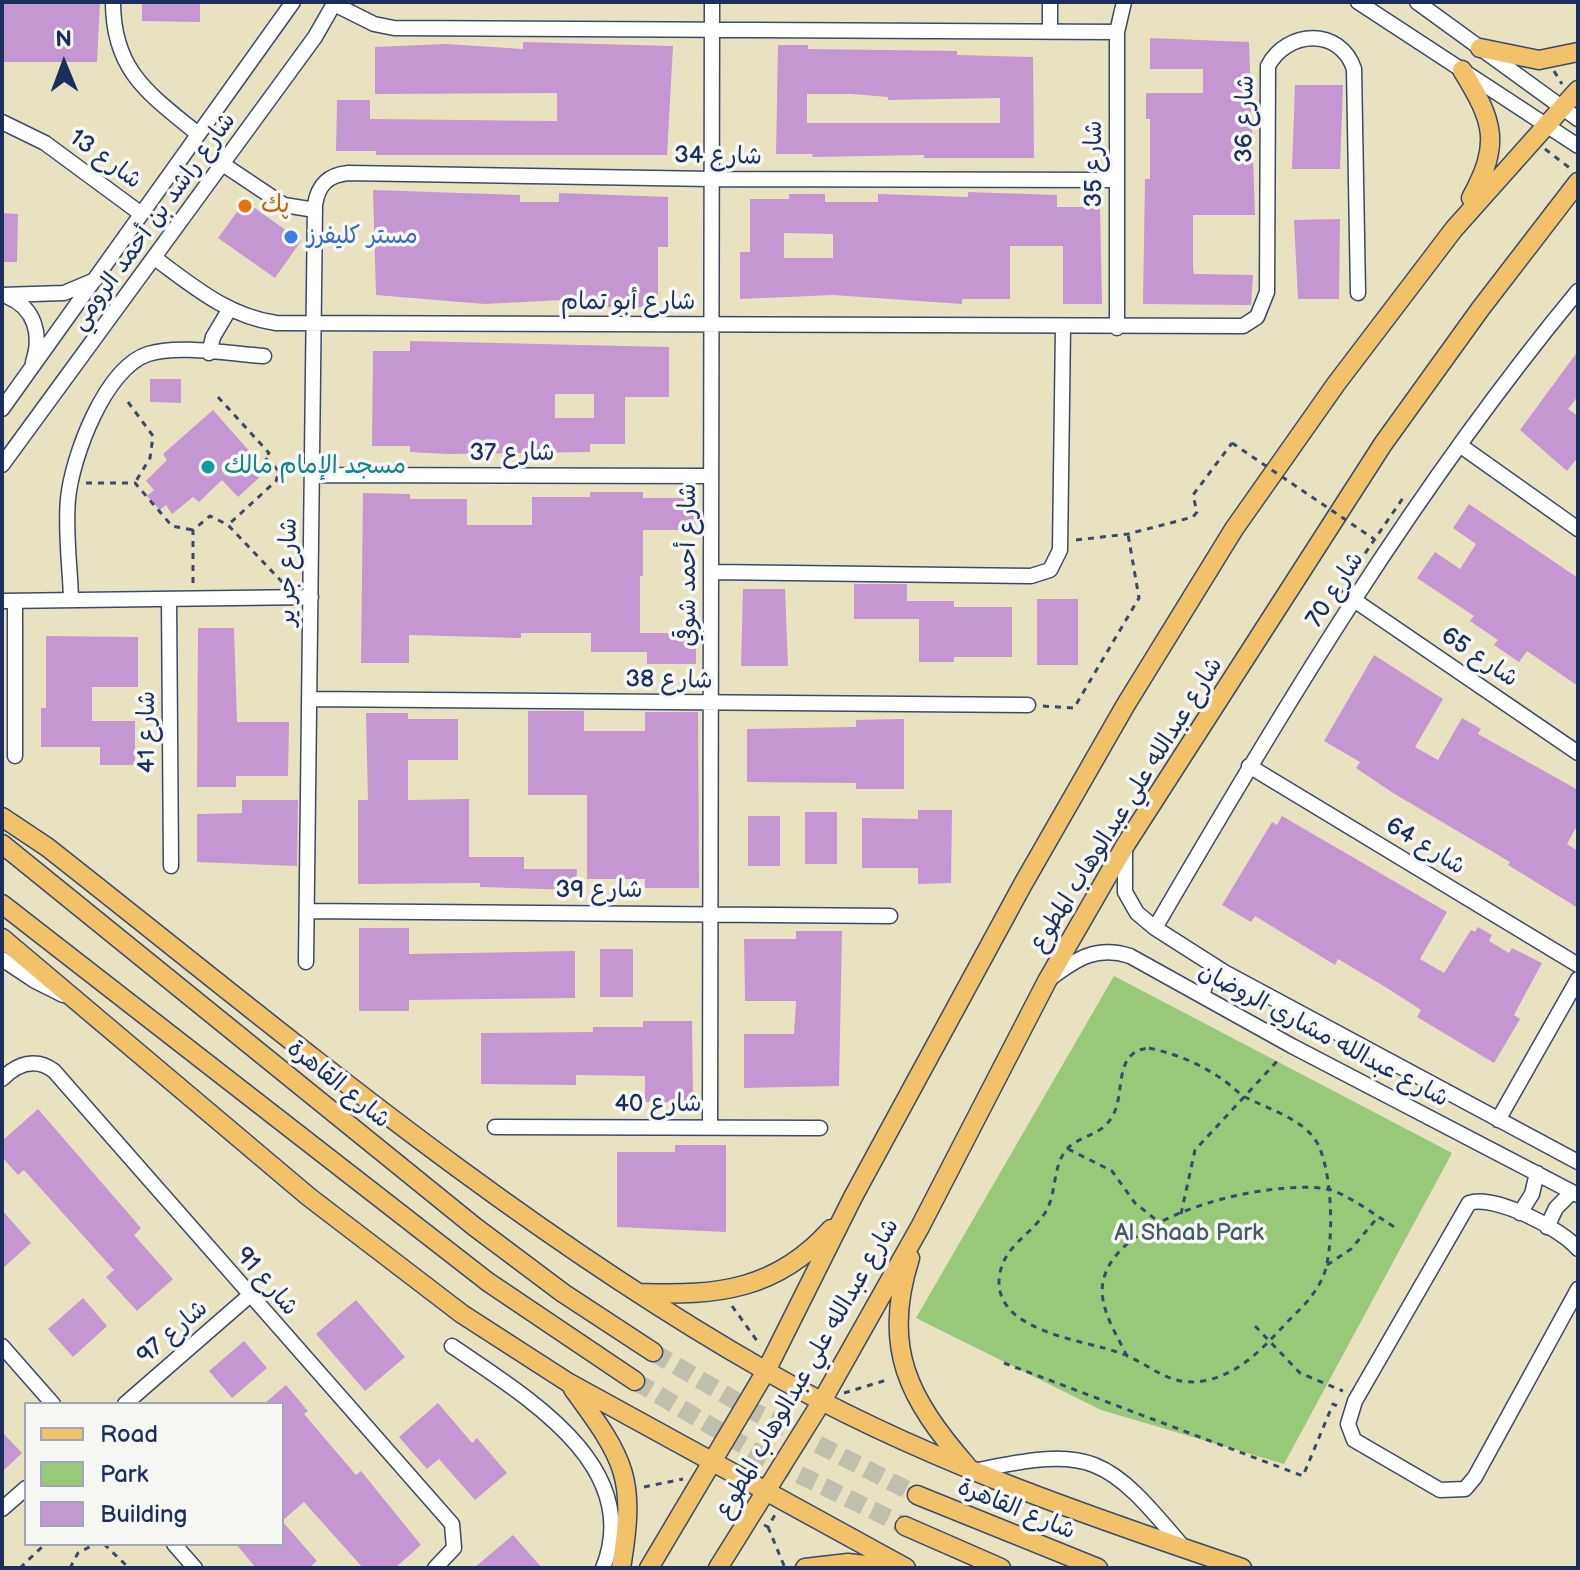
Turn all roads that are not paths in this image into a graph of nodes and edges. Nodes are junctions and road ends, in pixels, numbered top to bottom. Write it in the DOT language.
graph roads {
  1 [pos="113,2"];
  2 [pos="293,2"];
  3 [pos="712,2"];
  4 [pos="1050,2"];
  5 [pos="1124,2"];
  6 [pos="1358,2"];
  7 [pos="1417,2"];
  8 [pos="335,3"];
  9 [pos="712,31"];
  10 [pos="1050,32"];
  11 [pos="1117,32"];
  12 [pos="1480,48"];
  13 [pos="1578,52"];
  14 [pos="1462,70"];
  15 [pos="1571,97"];
  16 [pos="1578,119"];
  17 [pos="2,122"];
  18 [pos="1546,125"];
  19 [pos="198,134"];
  20 [pos="1578,146"];
  21 [pos="224,165"];
  22 [pos="712,179"];
  23 [pos="1117,180"];
  24 [pos="1578,182"];
  25 [pos="322,184"];
  26 [pos="315,210"];
  27 [pos="140,213"];
  28 [pos="1454,229"];
  29 [pos="156,259"];
  30 [pos="99,278"];
  31 [pos="1358,293"];
  32 [pos="3,295"];
  33 [pos="1576,296"];
  34 [pos="229,310"];
  35 [pos="314,325"];
  36 [pos="712,326"];
  37 [pos="1063,327"];
  38 [pos="1117,328"];
  39 [pos="209,353"];
  40 [pos="264,356"];
  41 [pos="28,374"];
  42 [pos="2,409"];
  43 [pos="9,444"];
  44 [pos="1461,446"];
  45 [pos="2,465"];
  46 [pos="312,475"];
  47 [pos="711,476"];
  48 [pos="1578,529"];
  49 [pos="711,572"];
  50 [pos="311,597"];
  51 [pos="71,598"];
  52 [pos="169,599"];
  53 [pos="1354,600"];
  54 [pos="8,602"];
  55 [pos="309,699"];
  56 [pos="711,703"];
  57 [pos="1028,705"];
  58 [pos="1578,753"];
  59 [pos="15,756"];
  60 [pos="1249,766"];
  61 [pos="2,817"];
  62 [pos="2,844"];
  63 [pos="1126,844"];
  64 [pos="171,866"];
  65 [pos="2,904"];
  66 [pos="307,911"];
  67 [pos="711,914"];
  68 [pos="890,916"];
  69 [pos="1155,928"];
  70 [pos="2,938"];
  71 [pos="2,959"];
  72 [pos="306,962"];
  73 [pos="1578,965"];
  74 [pos="1224,972"];
  75 [pos="1578,979"];
  76 [pos="1047,981"];
  77 [pos="1202,996"];
  78 [pos="70,997"];
  79 [pos="2,1079"];
  80 [pos="1498,1120"];
  81 [pos="495,1127"];
  82 [pos="710,1127"];
  83 [pos="820,1128"];
  84 [pos="1578,1162"];
  85 [pos="1537,1173"];
  86 [pos="1575,1194"];
  87 [pos="853,1197"];
  88 [pos="1520,1213"];
  89 [pos="920,1227"];
  90 [pos="1547,1227"];
  91 [pos="1578,1249"];
  92 [pos="639,1293"];
  93 [pos="1577,1293"];
  94 [pos="249,1296"];
  95 [pos="2,1346"];
  96 [pos="452,1346"];
  97 [pos="653,1352"];
  98 [pos="766,1371"];
  99 [pos="635,1381"];
  100 [pos="569,1383"];
  101 [pos="822,1401"];
  102 [pos="51,1402"];
  103 [pos="127,1402"];
  104 [pos="712,1465"];
  105 [pos="972,1471"];
  106 [pos="24,1490"];
  107 [pos="765,1493"];
  108 [pos="917,1495"];
  109 [pos="2,1509"];
  110 [pos="905,1526"];
  111 [pos="176,1546"];
  112 [pos="1184,1549"];
  113 [pos="195,1568"];
  114 [pos="435,1568"];
  115 [pos="603,1568"];
  116 [pos="621,1568"];
  117 [pos="649,1568"];
  118 [pos="718,1568"];
  119 [pos="805,1568"];
  120 [pos="889,1568"];
  121 [pos="906,1568"];
  122 [pos="1001,1568"];
  123 [pos="1098,1568"];
  124 [pos="1242,1568"];
  1 -- 19 [label="street"];
  2 -- 19 [label="street, شارع راشد بن أحمد الرومي"];
  3 -- 9 [label="street, شارع أحمد شوقي"];
  4 -- 10 [label="street"];
  5 -- 11 [label="street, شارع 35"];
  6 -- 14 [label="street"];
  7 -- 12 [label="street"];
  8 -- 9 [label="street"];
  8 -- 21 [label="street, شارع راشد بن أحمد الرومي"];
  9 -- 10 [label="street"];
  9 -- 22 [label="street, شارع أحمد شوقي"];
  10 -- 11 [label="street"];
  11 -- 23 [label="street, شارع 35"];
  12 -- 13 [label="main road"];
  12 -- 15 [label="street"];
  14 -- 18 [label="street"];
  14 -- 28 [label="main road"];
  15 -- 16 [label="street"];
  15 -- 18 [label="main road, شارع عبدالله علي عبدالوهاب المطوع"];
  17 -- 27 [label="street, شارع 13"];
  18 -- 20 [label="street"];
  18 -- 28 [label="main road, شارع عبدالله علي عبدالوهاب المطوع"];
  19 -- 27 [label="street, شارع راشد بن أحمد الرومي"];
  21 -- 26 [label="street"];
  21 -- 29 [label="street, شارع راشد بن أحمد الرومي"];
  22 -- 23 [label="street, شارع 34"];
  22 -- 25 [label="street, شارع 34"];
  22 -- 36 [label="street, شارع أحمد شوقي"];
  23 -- 38 [label="street, شارع 35"];
  24 -- 63 [label="main road, شارع عبدالله علي عبدالوهاب المطوع"];
  25 -- 26 [label="street, شارع جر ير"];
  26 -- 35 [label="street, شارع جر ير"];
  27 -- 30 [label="street, شارع راشد بن أحمد الرومي"];
  28 -- 87 [label="main road, شارع عبدالله علي عبدالوهاب المطوع"];
  29 -- 34 [label="street, شارع أبو تمام"];
  29 -- 43 [label="street, شارع راشد بن أحمد الرومي"];
  30 -- 32 [label="street"];
  30 -- 41 [label="street, شارع راشد بن أحمد الرومي"];
  31 -- 38 [label="street, شارع 36"];
  32 -- 41 [label="street"];
  33 -- 44 [label="street, شارع 70"];
  34 -- 35 [label="street, شارع أبو تمام"];
  34 -- 39 [label="street"];
  35 -- 36 [label="street, شارع أبو تمام"];
  35 -- 46 [label="street, شارع جر ير"];
  36 -- 37 [label="street, شارع أبو تمام"];
  36 -- 47 [label="street, شارع أحمد شوقي"];
  37 -- 38 [label="street, شارع أبو تمام"];
  37 -- 49 [label="street"];
  39 -- 40 [label="street"];
  39 -- 51 [label="street"];
  41 -- 42 [label="street, شارع راشد بن أحمد الرومي"];
  43 -- 45 [label="street, شارع راشد بن أحمد الرومي"];
  44 -- 48 [label="street"];
  44 -- 53 [label="street, شارع 70"];
  46 -- 47 [label="street, شارع 37"];
  46 -- 50 [label="street, شارع جر ير"];
  47 -- 49 [label="street, شارع أحمد شوقي"];
  49 -- 56 [label="street, شارع أحمد شوقي"];
  50 -- 52 [label="street"];
  50 -- 55 [label="street, شارع جر ير"];
  51 -- 52 [label="street"];
  51 -- 54 [label="street"];
  52 -- 64 [label="street, شارع 41"];
  53 -- 58 [label="street, شارع 65"];
  53 -- 60 [label="street, شارع 70"];
  54 -- 59 [label="street"];
  55 -- 56 [label="street, شارع 38"];
  55 -- 66 [label="street, شارع جر ير"];
  56 -- 57 [label="street, شارع 38"];
  56 -- 67 [label="street, شارع أحمد شوقي"];
  60 -- 69 [label="street, شارع 70"];
  60 -- 73 [label="street, شارع 64"];
  61 -- 92 [label="main road"];
  62 -- 97 [label="main road, شارع القاهرة"];
  63 -- 69 [label="street, شارع عبدالله مشاري الروضان"];
  63 -- 76 [label="main road, شارع عبدالله علي عبدالوهاب المطوع"];
  65 -- 99 [label="main road"];
  66 -- 67 [label="street, شارع 39"];
  66 -- 72 [label="street, شارع جر ير"];
  67 -- 68 [label="street, شارع 39"];
  67 -- 82 [label="street, شارع أحمد شوقي"];
  69 -- 74 [label="street, شارع عبدالله مشاري الروضان"];
  70 -- 78 [label="main road"];
  71 -- 78 [label="street"];
  74 -- 77 [label="street"];
  74 -- 80 [label="street, شارع عبدالله مشاري الروضان"];
  75 -- 80 [label="street"];
  76 -- 77 [label="street, شارع عبدالله مشاري الروضان"];
  76 -- 89 [label="main road, شارع عبدالله علي عبدالوهاب المطوع"];
  77 -- 85 [label="street, شارع عبدالله مشاري الروضان"];
  78 -- 100 [label="main road"];
  79 -- 94 [label="street, شارع 91"];
  80 -- 84 [label="street, شارع عبدالله مشاري الروضان"];
  81 -- 82 [label="street, شارع 40"];
  82 -- 83 [label="street, شارع 40"];
  85 -- 86 [label="street, شارع عبدالله مشاري الروضان"];
  85 -- 88 [label="street"];
  86 -- 90 [label="street"];
  87 -- 92 [label="main road"];
  87 -- 98 [label="main road, شارع عبدالله علي عبدالوهاب المطوع"];
  88 -- 90 [label="street"];
  88 -- 93 [label="street"];
  89 -- 101 [label="main road, شارع عبدالله علي عبدالوهاب المطوع"];
  89 -- 105 [label="main road"];
  90 -- 91 [label="street"];
  92 -- 98 [label="main road"];
  94 -- 103 [label="street, شارع 97"];
  94 -- 114 [label="street, شارع 91"];
  95 -- 102 [label="street"];
  96 -- 115 [label="street"];
  98 -- 101 [label="main road"];
  98 -- 104 [label="main road, شارع عبدالله علي عبدالوهاب المطوع"];
  100 -- 104 [label="main road"];
  100 -- 116 [label="main road"];
  101 -- 105 [label="main road"];
  101 -- 107 [label="main road, شارع عبدالله علي عبدالوهاب المطوع"];
  104 -- 107 [label="main road"];
  104 -- 117 [label="main road, شارع عبدالله علي عبدالوهاب المطوع"];
  105 -- 112 [label="main road"];
  105 -- 112 [label="street"];
  106 -- 109 [label="street"];
  107 -- 118 [label="main road, شارع عبدالله علي عبدالوهاب المطوع"];
  107 -- 121 [label="main road"];
  108 -- 123 [label="main road, شارع القاهرة"];
  110 -- 122 [label="main road"];
  111 -- 113 [label="street"];
  112 -- 124 [label="main road"];
  119 -- 120 [label="main road"];
}
